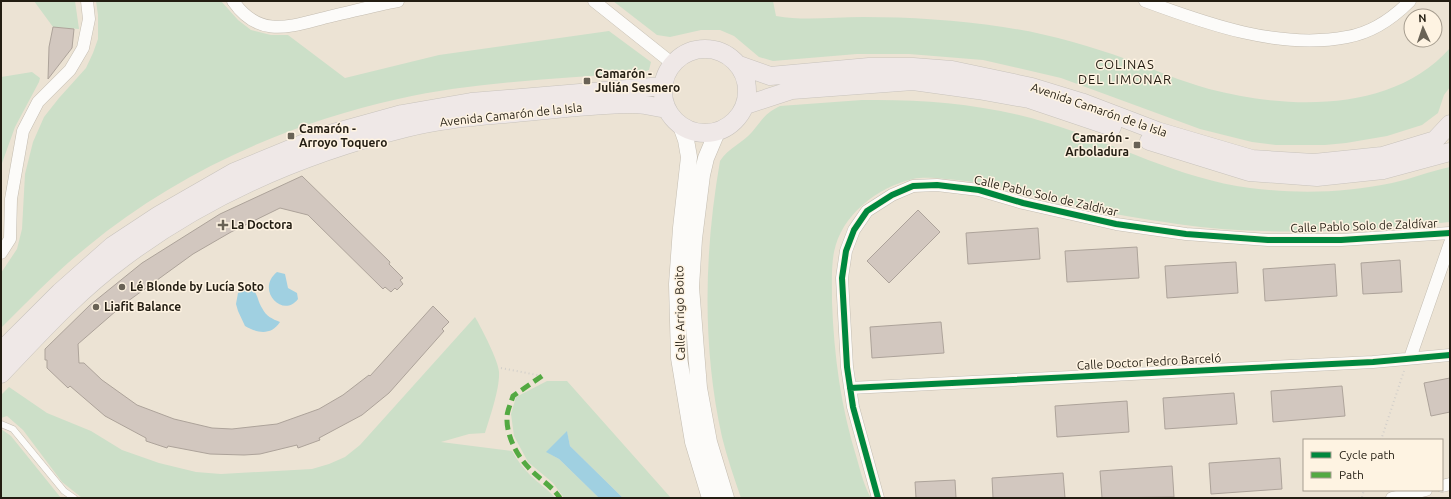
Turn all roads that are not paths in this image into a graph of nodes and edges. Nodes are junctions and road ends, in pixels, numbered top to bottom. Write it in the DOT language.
graph roads {
  1 [pos="87,1"];
  2 [pos="233,1"];
  3 [pos="398,1"];
  4 [pos="594,1"];
  5 [pos="1145,1"];
  6 [pos="1410,1"];
  7 [pos="673,64"];
  8 [pos="738,65"];
  9 [pos="663,86"];
  10 [pos="746,105"];
  11 [pos="666,109"];
  12 [pos="1450,124"];
  13 [pos="681,126"];
  14 [pos="718,132"];
  15 [pos="1450,152"];
  16 [pos="1450,233"];
  17 [pos="1450,243"];
  18 [pos="1,253"];
  19 [pos="1,352"];
  20 [pos="1450,354"];
  21 [pos="1410,358"];
  22 [pos="1,374"];
  23 [pos="850,388"];
  24 [pos="1,424"];
  25 [pos="1422,491"];
  26 [pos="74,498"];
  27 [pos="710,498"];
  28 [pos="726,498"];
  29 [pos="878,498"];
  30 [pos="1392,498"];
  1 -- 18 [label="street"];
  2 -- 3 [label="street"];
  4 -- 7 [label="street"];
  5 -- 6 [label="street"];
  7 -- 8 [label="main road"];
  7 -- 9 [label="main road"];
  8 -- 10 [label="main road"];
  8 -- 12 [label="main road, Avenida Camarón de la Isla"];
  9 -- 11 [label="main road"];
  9 -- 19 [label="main road, Avenida Camarón de la Isla"];
  10 -- 14 [label="main road"];
  10 -- 15 [label="main road, Avenida Camarón de la Isla"];
  11 -- 13 [label="main road"];
  11 -- 22 [label="main road, Avenida Camarón de la Isla"];
  13 -- 14 [label="main road"];
  13 -- 27 [label="main road, Calle Arrigo Boito"];
  14 -- 28 [label="main road, Calle Arrigo Boito"];
  16 -- 23 [label="street, Calle Pablo Solo de Zaldívar"];
  17 -- 21 [label="street"];
  20 -- 21 [label="street, Calle Doctor Pedro Barceló"];
  21 -- 23 [label="street, Calle Doctor Pedro Barceló"];
  23 -- 29 [label="street, Calle Pablo Solo de Zaldívar"];
  24 -- 26 [label="lane"];
  25 -- 30 [label="street"];
}
